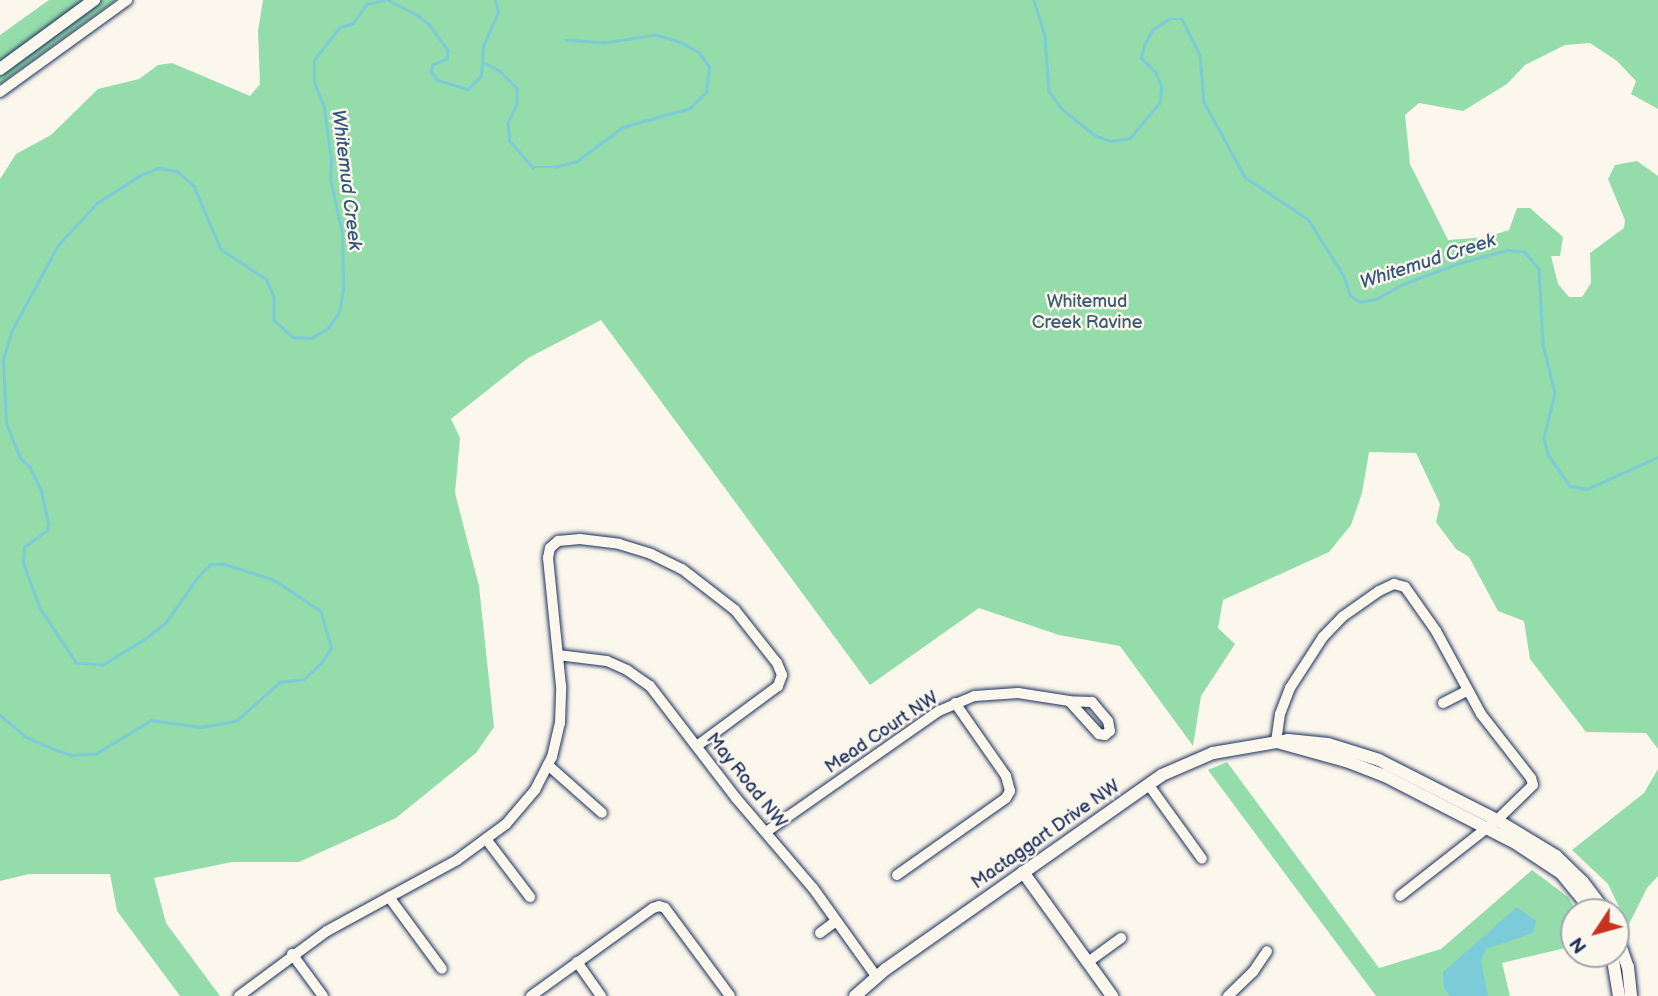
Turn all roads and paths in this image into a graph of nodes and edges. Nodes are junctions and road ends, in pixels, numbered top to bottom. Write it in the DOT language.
graph roads {
  1 [pos="94,0"];
  2 [pos="127,0"];
  3 [pos="0,69"];
  4 [pos="0,92"];
  5 [pos="558,655"];
  6 [pos="1467,691"];
  7 [pos="1069,701"];
  8 [pos="955,703"];
  9 [pos="1443,703"];
  10 [pos="1276,742"];
  11 [pos="697,746"];
  12 [pos="548,765"];
  13 [pos="1148,784"];
  14 [pos="602,813"];
  15 [pos="1492,824"];
  16 [pos="766,832"];
  17 [pos="486,839"];
  18 [pos="1202,859"];
  19 [pos="1023,872"];
  20 [pos="897,874"];
  21 [pos="1400,896"];
  22 [pos="389,897"];
  23 [pos="530,897"];
  24 [pos="1582,898"];
  25 [pos="1595,898"];
  26 [pos="836,921"];
  27 [pos="820,933"];
  28 [pos="1121,938"];
  29 [pos="1267,951"];
  30 [pos="292,954"];
  31 [pos="577,962"];
  32 [pos="1087,962"];
  33 [pos="1614,968"];
  34 [pos="1628,968"];
  35 [pos="442,969"];
  36 [pos="876,976"];
  37 [pos="239,996"];
  38 [pos="323,996"];
  39 [pos="531,996"];
  40 [pos="601,996"];
  41 [pos="730,996"];
  42 [pos="855,996"];
  43 [pos="1112,996"];
  44 [pos="1228,996"];
  45 [pos="1619,996"];
  46 [pos="1631,996"];
  1 -- 3 [label="street"];
  2 -- 4 [label="street"];
  5 -- 11 [label="street, May Road NW"];
  5 -- 11 [label="street"];
  5 -- 12 [label="street"];
  6 -- 9 [label="street"];
  6 -- 10 [label="street"];
  6 -- 15 [label="street"];
  7 -- 8 [label="street, Mead Court NW"];
  8 -- 16 [label="street, Mead Court NW"];
  8 -- 20 [label="street"];
  10 -- 13 [label="street, Mactaggart Drive NW"];
  10 -- 15 [label="street, Mactaggart Drive NW"];
  11 -- 16 [label="street, May Road NW"];
  12 -- 14 [label="street"];
  12 -- 17 [label="street"];
  13 -- 18 [label="street"];
  13 -- 19 [label="street, Mactaggart Drive NW"];
  15 -- 21 [label="street"];
  15 -- 24 [label="street, Mactaggart Drive NW"];
  15 -- 25 [label="street, Mactaggart Drive NW"];
  16 -- 26 [label="street, May Road NW"];
  17 -- 22 [label="street"];
  17 -- 23 [label="street"];
  19 -- 32 [label="street"];
  19 -- 36 [label="street, Mactaggart Drive NW"];
  22 -- 30 [label="street"];
  22 -- 35 [label="street"];
  26 -- 27 [label="street"];
  26 -- 36 [label="street, May Road NW"];
  28 -- 32 [label="street"];
  29 -- 44 [label="street"];
  30 -- 37 [label="street"];
  30 -- 38 [label="street"];
  31 -- 39 [label="street"];
  31 -- 40 [label="street"];
  31 -- 41 [label="street"];
  32 -- 43 [label="street"];
  33 -- 45 [label="street"];
  34 -- 46 [label="street"];
  36 -- 42 [label="street, Mactaggart Drive NW"];
}
